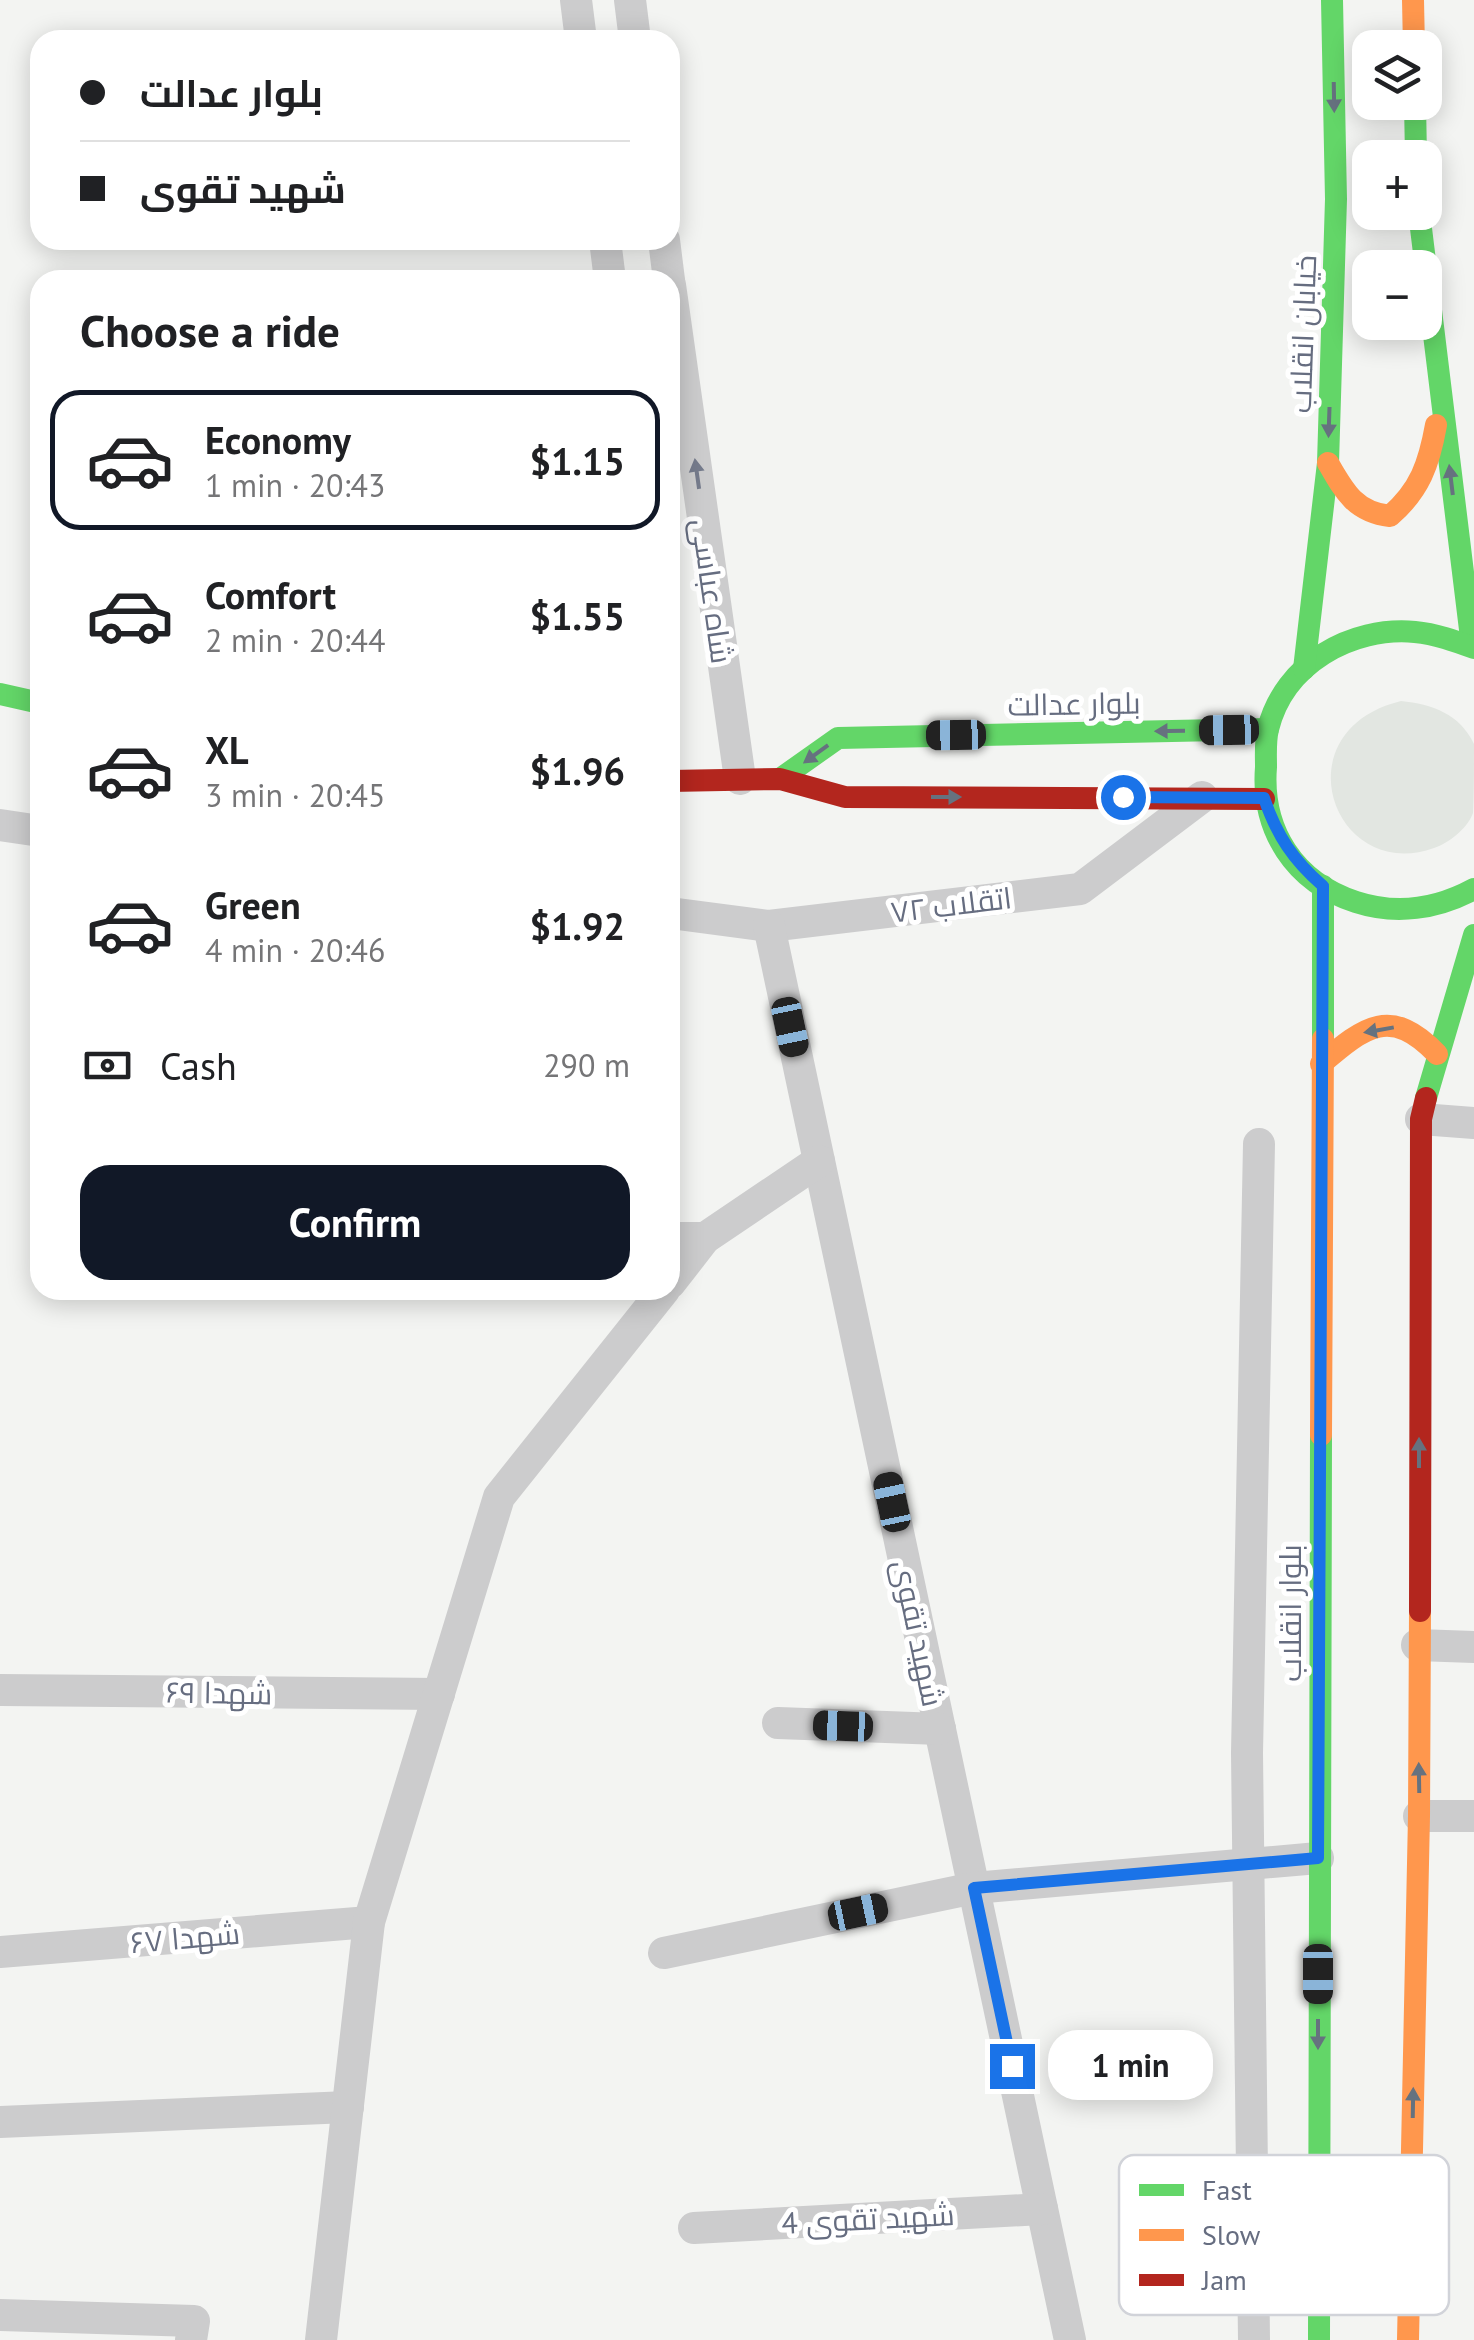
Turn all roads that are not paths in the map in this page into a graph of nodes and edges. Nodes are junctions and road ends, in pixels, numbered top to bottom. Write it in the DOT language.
graph roads {
  1 [pos="576,0"];
  2 [pos="630,0"];
  3 [pos="1332,0"];
  4 [pos="1412,0"];
  5 [pos="580,30"];
  6 [pos="634,30"];
  7 [pos="1413,30"];
  8 [pos="1421,230"];
  9 [pos="680,399"];
  10 [pos="1441,402"];
  11 [pos="1328,463"];
  12 [pos="1473,647"];
  13 [pos="1304,668"];
  14 [pos="0,694"];
  15 [pos="30,701"];
  16 [pos="1268,729"];
  17 [pos="740,779"];
  18 [pos="780,779"];
  19 [pos="680,780"];
  20 [pos="1202,797"];
  21 [pos="1264,798"];
  22 [pos="0,826"];
  23 [pos="30,830"];
  24 [pos="1323,886"];
  25 [pos="1474,889"];
  26 [pos="680,914"];
  27 [pos="769,926"];
  28 [pos="1474,935"];
  29 [pos="1437,1054"];
  30 [pos="1321,1064"];
  31 [pos="1421,1119"];
  32 [pos="1474,1123"];
  33 [pos="1259,1144"];
  34 [pos="819,1161"];
  35 [pos="680,1238"];
  36 [pos="706,1238"];
  37 [pos="680,1270"];
  38 [pos="656,1300"];
  39 [pos="1417,1646"];
  40 [pos="1474,1647"];
  41 [pos="0,1690"];
  42 [pos="439,1694"];
  43 [pos="778,1723"];
  44 [pos="940,1729"];
  45 [pos="1419,1816"];
  46 [pos="1474,1816"];
  47 [pos="1318,1858"];
  48 [pos="1248,1864"];
  49 [pos="974,1888"];
  50 [pos="369,1922"];
  51 [pos="0,1952"];
  52 [pos="664,1953"];
  53 [pos="348,2108"];
  54 [pos="0,2122"];
  55 [pos="1252,2155"];
  56 [pos="1319,2155"];
  57 [pos="1412,2155"];
  58 [pos="1042,2208"];
  59 [pos="694,2228"];
  60 [pos="1254,2315"];
  61 [pos="1319,2315"];
  62 [pos="1409,2315"];
  63 [pos="0,2316"];
  64 [pos="191,2340"];
  65 [pos="320,2340"];
  66 [pos="1070,2340"];
  67 [pos="1254,2340"];
  68 [pos="1319,2340"];
  69 [pos="1408,2340"];
  1 -- 5 [label="street"];
  2 -- 6 [label="street"];
  3 -- 11 [label="main road, خیابان انقلاب, one-way"];
  4 -- 7 [label="main road"];
  8 -- 10 [label="main road"];
  17 -- 9 [label="street, شاه عباسی, one-way"];
  10 -- 11 [label="main road"];
  12 -- 10 [label="main road, one-way"];
  11 -- 13 [label="main road, خیابان انقلاب"];
  12 -- 13 [label="main road"];
  13 -- 16 [label="main road"];
  14 -- 15 [label="main road"];
  16 -- 18 [label="main road, بلوار عدالت, one-way"];
  16 -- 21 [label="main road"];
  17 -- 18 [label="main road"];
  17 -- 19 [label="main road"];
  18 -- 20 [label="main road, one-way"];
  20 -- 21 [label="main road"];
  20 -- 27 [label="street, اتقلاب ۷۲"];
  21 -- 24 [label="main road"];
  22 -- 23 [label="street"];
  24 -- 25 [label="main road"];
  24 -- 30 [label="main road, بلوار انقلاب"];
  26 -- 27 [label="street, اتقلاب ۷۲"];
  27 -- 34 [label="street, شهید تقوی"];
  28 -- 29 [label="main road"];
  29 -- 30 [label="main road, one-way"];
  29 -- 31 [label="main road"];
  30 -- 47 [label="main road, بلوار انقلاب"];
  31 -- 32 [label="street"];
  39 -- 31 [label="main road, one-way"];
  33 -- 48 [label="street"];
  34 -- 36 [label="street"];
  34 -- 44 [label="street, شهید تقوی"];
  35 -- 36 [label="street"];
  36 -- 37 [label="street"];
  38 -- 42 [label="street"];
  39 -- 40 [label="street"];
  45 -- 39 [label="main road, one-way"];
  41 -- 42 [label="street, شهدا ۶۹"];
  42 -- 50 [label="street"];
  43 -- 44 [label="street"];
  44 -- 49 [label="street, شهید تقوی"];
  45 -- 46 [label="street"];
  57 -- 45 [label="main road, one-way"];
  47 -- 48 [label="street"];
  47 -- 56 [label="main road, بلوار انقلاب, one-way"];
  48 -- 49 [label="street"];
  48 -- 55 [label="street"];
  49 -- 52 [label="street"];
  49 -- 58 [label="street, شهید تقوی"];
  50 -- 51 [label="street, شهدا ۶۷"];
  50 -- 53 [label="street"];
  53 -- 54 [label="street"];
  53 -- 65 [label="street"];
  58 -- 59 [label="street, شهید تقوی 4"];
  58 -- 66 [label="street, شهید تقوی"];
  60 -- 67 [label="street"];
  61 -- 68 [label="main road, بلوار انقلاب, one-way"];
  69 -- 62 [label="main road, one-way"];
  63 -- 64 [label="street"];
}
